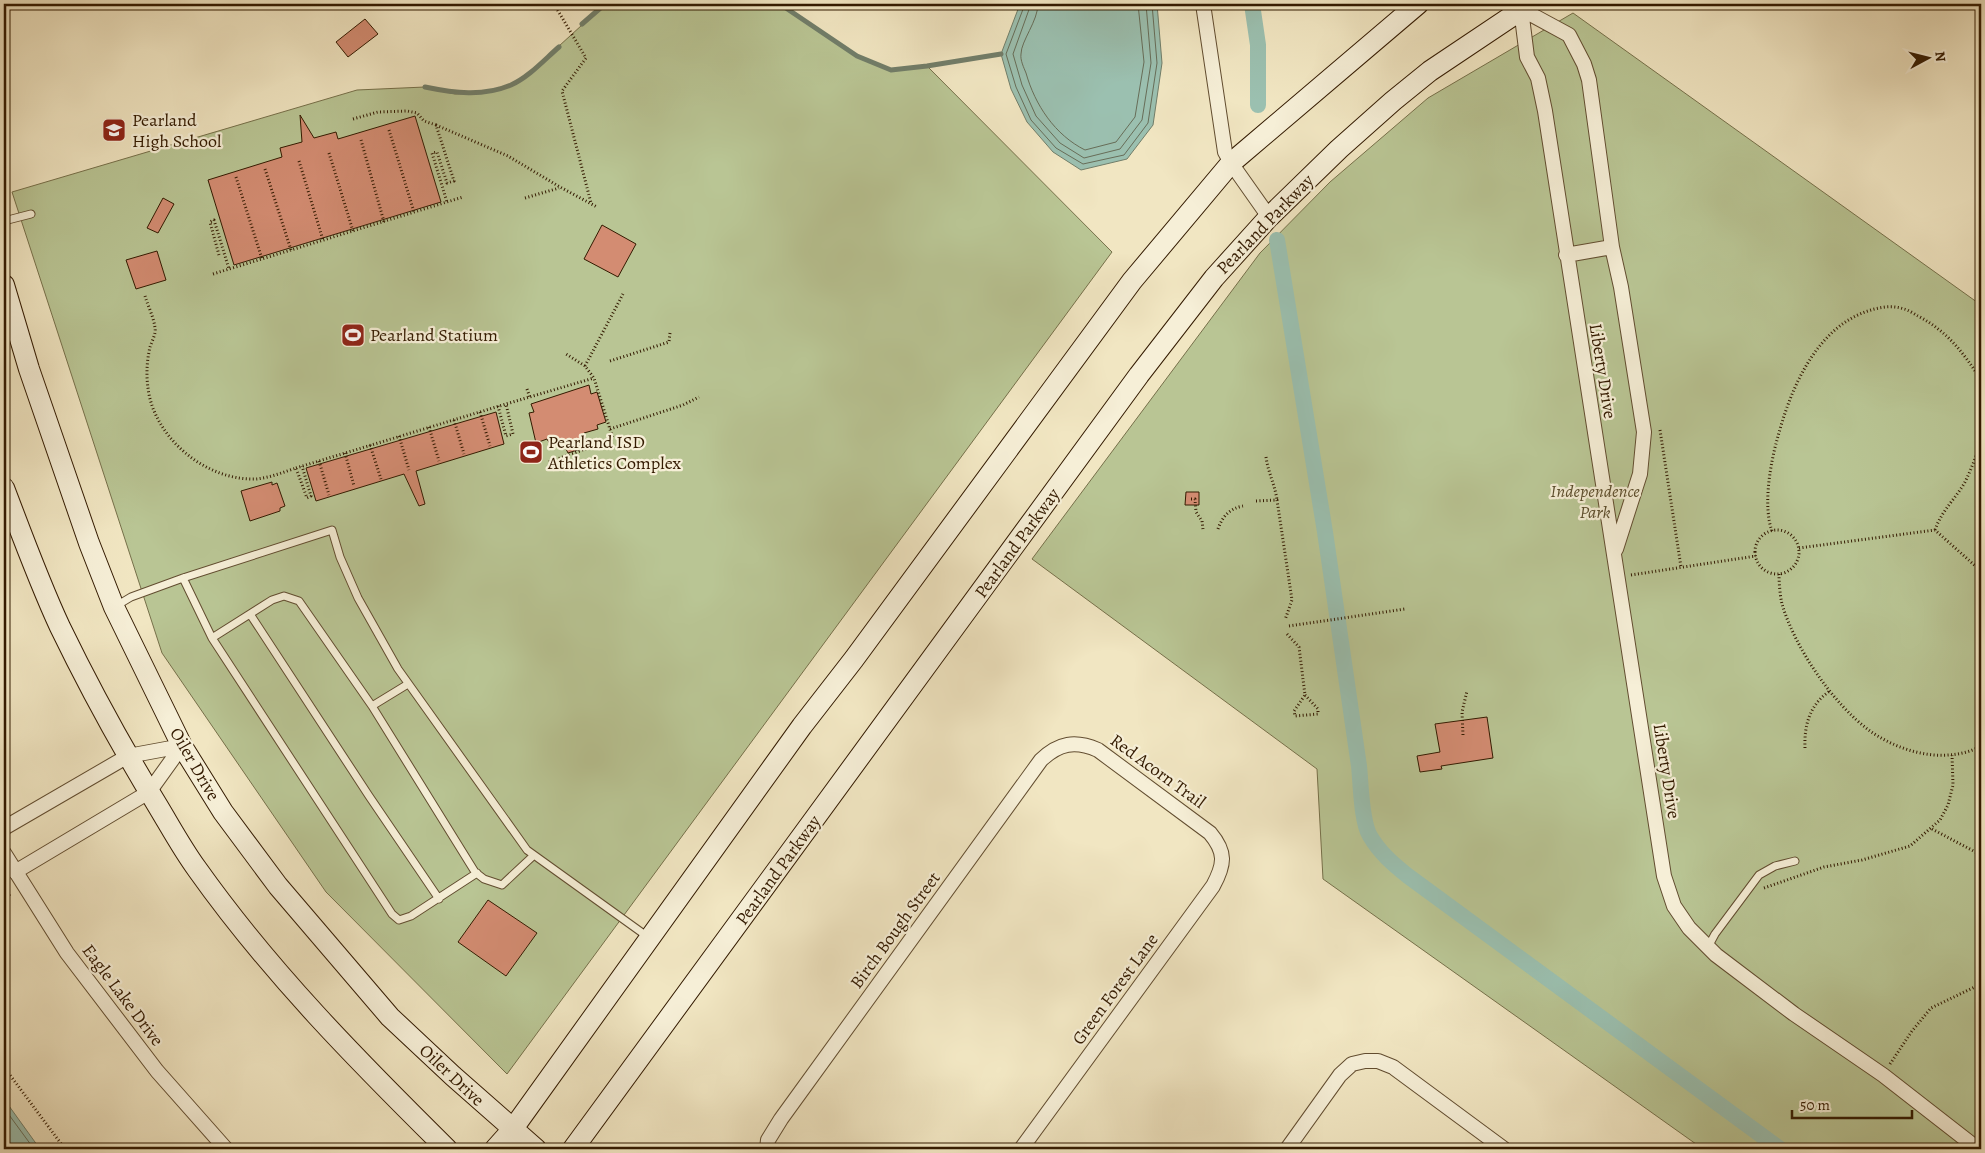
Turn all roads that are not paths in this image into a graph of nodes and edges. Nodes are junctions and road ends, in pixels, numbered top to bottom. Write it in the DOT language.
graph roads {
  1 [pos="1203,4"];
  2 [pos="1418,4"];
  3 [pos="1523,5"];
  4 [pos="1231,163"];
  5 [pos="31,214"];
  6 [pos="1269,217"];
  7 [pos="4,221"];
  8 [pos="1612,247"];
  9 [pos="1566,255"];
  10 [pos="4,285"];
  11 [pos="4,488"];
  12 [pos="1615,552"];
  13 [pos="183,578"];
  14 [pos="114,607"];
  15 [pos="250,614"];
  16 [pos="212,638"];
  17 [pos="408,684"];
  18 [pos="372,706"];
  19 [pos="1066,745"];
  20 [pos="182,746"];
  21 [pos="128,756"];
  22 [pos="149,792"];
  23 [pos="4,828"];
  24 [pos="1220,845"];
  25 [pos="4,853"];
  26 [pos="533,856"];
  27 [pos="1795,861"];
  28 [pos="15,872"];
  29 [pos="478,873"];
  30 [pos="439,899"];
  31 [pos="648,938"];
  32 [pos="1708,947"];
  33 [pos="512,1130"];
  34 [pos="226,1149"];
  35 [pos="447,1149"];
  36 [pos="495,1149"];
  37 [pos="536,1149"];
  38 [pos="573,1149"];
  39 [pos="767,1149"];
  40 [pos="1021,1149"];
  41 [pos="1287,1149"];
  42 [pos="1504,1149"];
  43 [pos="1978,1149"];
  1 -- 4 [label="street"];
  2 -- 4 [label="main road"];
  3 -- 6 [label="main road, Pearland Parkway"];
  3 -- 8 [label="street"];
  3 -- 9 [label="street, Liberty Drive"];
  4 -- 6 [label="street"];
  4 -- 31 [label="main road"];
  5 -- 7 [label="lane"];
  6 -- 38 [label="main road, Pearland Parkway"];
  8 -- 9 [label="street"];
  8 -- 12 [label="street"];
  9 -- 12 [label="street, Liberty Drive"];
  10 -- 14 [label="main road, Oiler Drive"];
  11 -- 21 [label="main road"];
  12 -- 32 [label="street, Liberty Drive"];
  13 -- 14 [label="lane"];
  13 -- 16 [label="lane"];
  13 -- 17 [label="lane"];
  14 -- 20 [label="main road, Oiler Drive"];
  15 -- 16 [label="lane"];
  15 -- 18 [label="lane"];
  15 -- 30 [label="lane"];
  16 -- 30 [label="lane"];
  17 -- 18 [label="lane"];
  17 -- 26 [label="lane"];
  18 -- 29 [label="lane"];
  19 -- 24 [label="street, Red Acorn Trail"];
  19 -- 39 [label="street, Birch Bough Street"];
  20 -- 21 [label="street"];
  20 -- 22 [label="street"];
  20 -- 33 [label="main road, Oiler Drive"];
  21 -- 22 [label="main road"];
  21 -- 23 [label="street"];
  22 -- 28 [label="street"];
  22 -- 35 [label="main road"];
  24 -- 40 [label="street, Green Forest Lane"];
  25 -- 28 [label="street, Eagle Lake Drive"];
  26 -- 29 [label="lane"];
  26 -- 31 [label="lane"];
  27 -- 32 [label="lane"];
  28 -- 34 [label="street, Eagle Lake Drive"];
  29 -- 30 [label="lane"];
  31 -- 33 [label="main road"];
  32 -- 43 [label="street, Liberty Drive"];
  33 -- 36 [label="main road"];
  33 -- 37 [label="main road, Oiler Drive"];
  41 -- 42 [label="street"];
}
